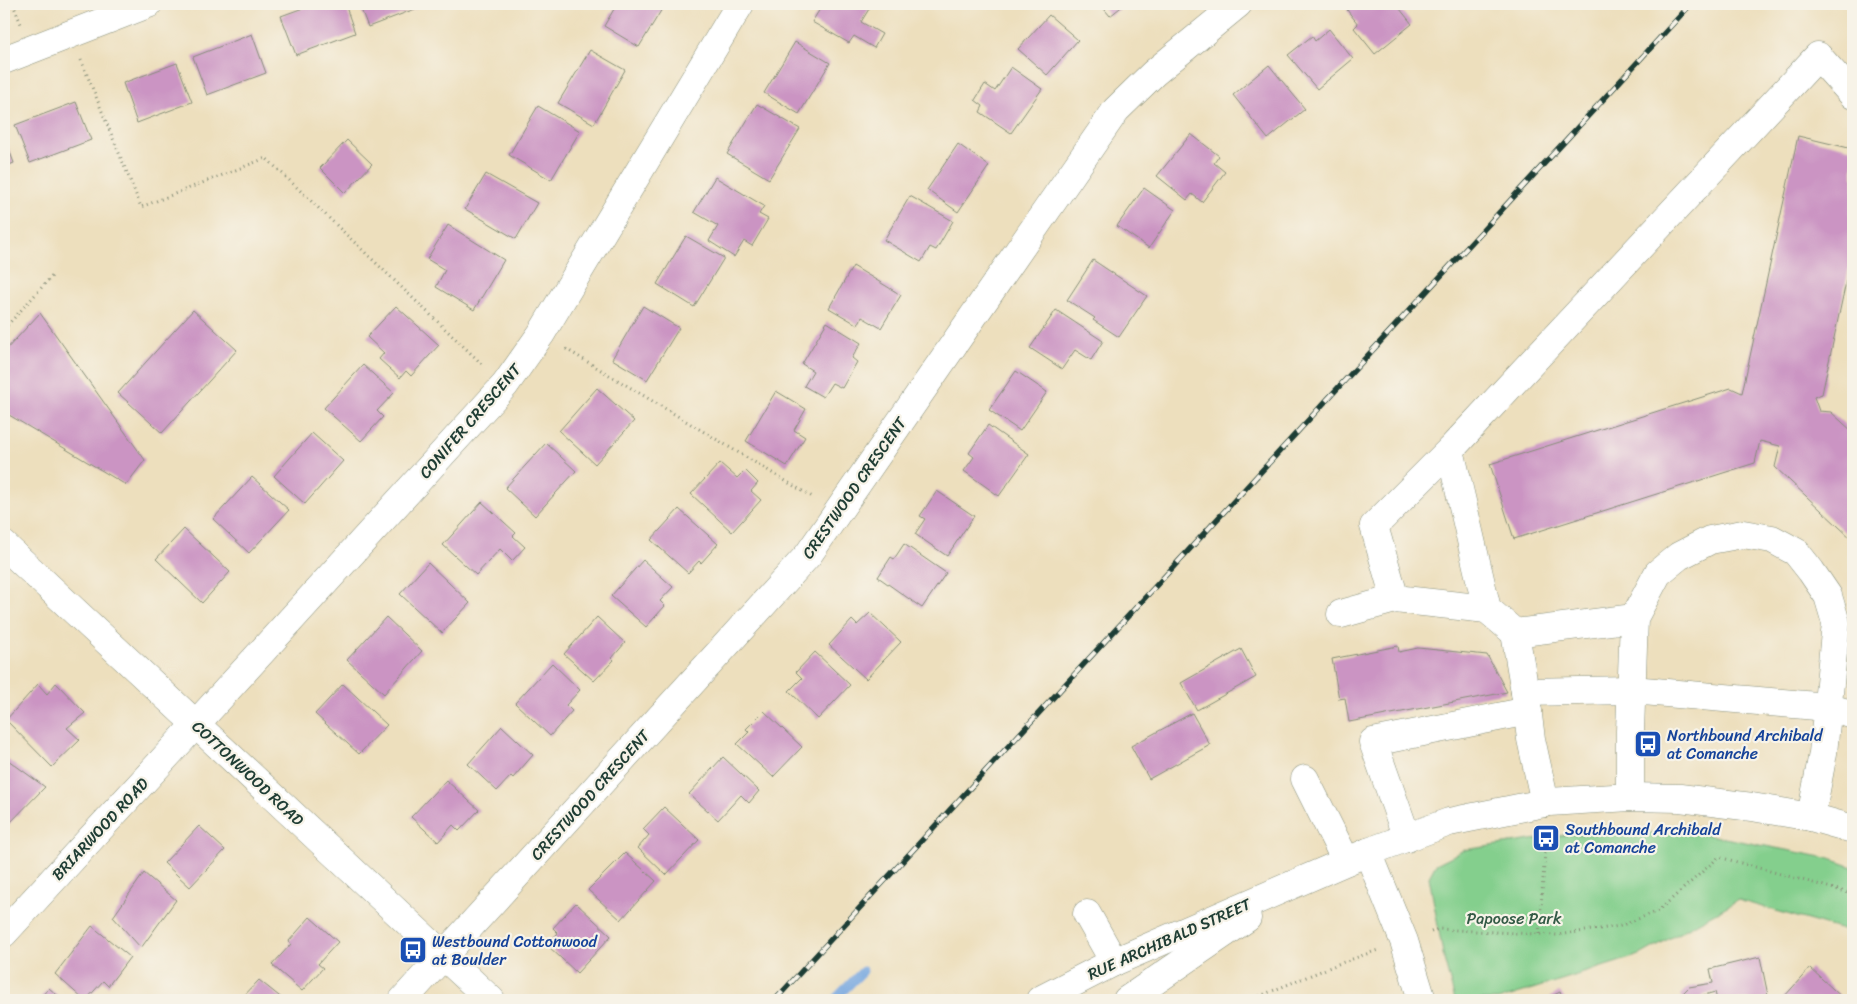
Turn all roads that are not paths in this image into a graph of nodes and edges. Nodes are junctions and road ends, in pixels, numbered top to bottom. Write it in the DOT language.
graph roads {
  1 [pos="148,4"];
  2 [pos="740,4"];
  3 [pos="1238,4"];
  4 [pos="4,60"];
  5 [pos="1853,95"];
  6 [pos="1450,450"];
  7 [pos="4,545"];
  8 [pos="1395,599"];
  9 [pos="1487,609"];
  10 [pos="1341,614"];
  11 [pos="1634,618"];
  12 [pos="1515,632"];
  13 [pos="1632,690"];
  14 [pos="1527,701"];
  15 [pos="1828,707"];
  16 [pos="1853,715"];
  17 [pos="196,724"];
  18 [pos="1305,779"];
  19 [pos="1630,797"];
  20 [pos="1545,803"];
  21 [pos="1817,819"];
  22 [pos="1853,829"];
  23 [pos="1853,835"];
  24 [pos="1407,838"];
  25 [pos="1357,856"];
  26 [pos="1300,882"];
  27 [pos="1087,914"];
  28 [pos="4,933"];
  29 [pos="444,956"];
  30 [pos="1114,962"];
  31 [pos="403,1000"];
  32 [pos="491,1000"];
  33 [pos="1040,1000"];
  34 [pos="1127,1000"];
  35 [pos="1422,1000"];
  1 -- 4 [label="street"];
  2 -- 17 [label="street, CONIFER CRESCENT"];
  3 -- 29 [label="street, CRESTWOOD CRESCENT"];
  5 -- 6 [label="street"];
  6 -- 8 [label="street"];
  6 -- 9 [label="street"];
  7 -- 17 [label="street, COTTONWOOD ROAD"];
  8 -- 9 [label="street"];
  8 -- 10 [label="street"];
  9 -- 12 [label="street"];
  11 -- 12 [label="street"];
  11 -- 13 [label="street"];
  11 -- 15 [label="street"];
  12 -- 14 [label="street"];
  13 -- 14 [label="street"];
  13 -- 15 [label="street"];
  13 -- 19 [label="street"];
  14 -- 20 [label="street"];
  14 -- 24 [label="street"];
  15 -- 16 [label="street"];
  15 -- 21 [label="street"];
  17 -- 28 [label="street, BRIARWOOD ROAD"];
  17 -- 29 [label="street, COTTONWOOD ROAD"];
  18 -- 25 [label="street"];
  19 -- 20 [label="street, RUE ARCHIBALD STREET"];
  19 -- 21 [label="street, RUE ARCHIBALD STREET"];
  20 -- 24 [label="street, RUE ARCHIBALD STREET"];
  21 -- 22 [label="street, RUE ARCHIBALD STREET"];
  21 -- 23 [label="street, RUE ARCHIBALD STREET"];
  24 -- 25 [label="street, RUE ARCHIBALD STREET"];
  25 -- 26 [label="street, RUE ARCHIBALD STREET"];
  25 -- 35 [label="street"];
  26 -- 30 [label="street, RUE ARCHIBALD STREET"];
  26 -- 34 [label="street, RUE ARCHIBALD STREET"];
  27 -- 30 [label="street"];
  29 -- 31 [label="street, CRESTWOOD CRESCENT"];
  29 -- 32 [label="street, COTTONWOOD ROAD"];
  30 -- 33 [label="street, RUE ARCHIBALD STREET"];
}
